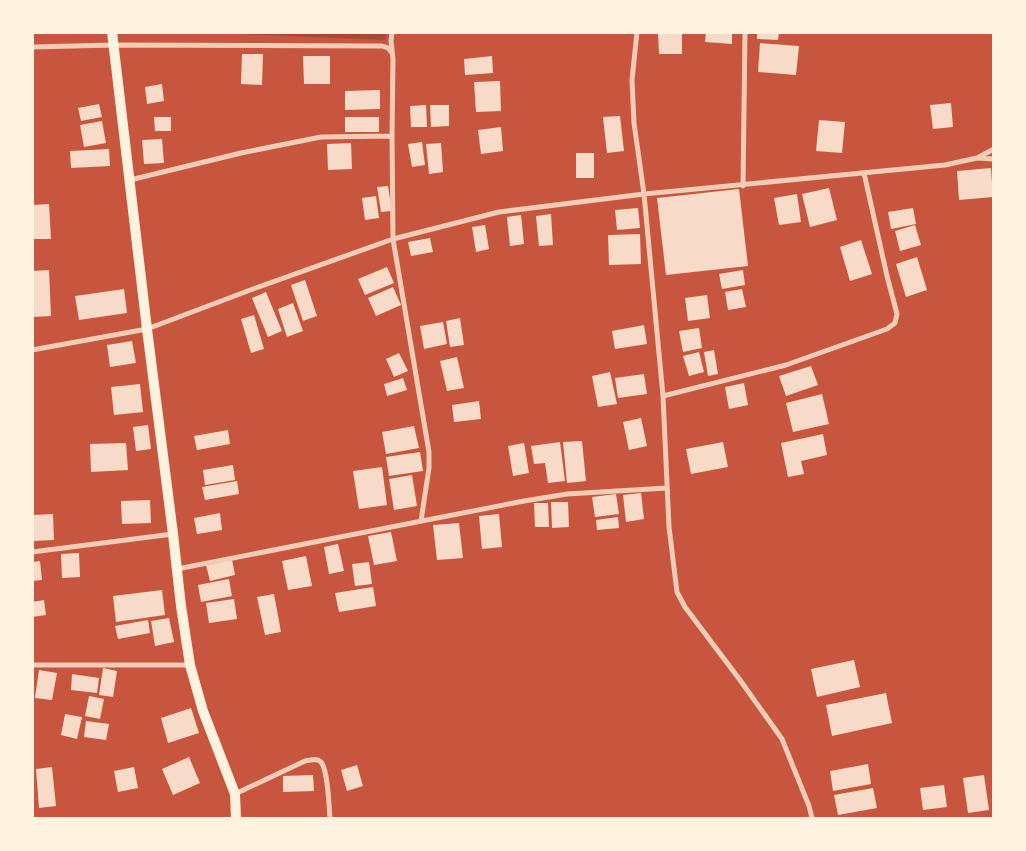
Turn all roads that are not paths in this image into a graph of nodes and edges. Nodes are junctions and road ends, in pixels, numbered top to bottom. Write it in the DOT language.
graph roads {
  1 [pos="112,32"];
  2 [pos="392,32"];
  3 [pos="638,32"];
  4 [pos="745,32"];
  5 [pos="114,45"];
  6 [pos="32,47"];
  7 [pos="392,52"];
  8 [pos="392,136"];
  9 [pos="994,149"];
  10 [pos="976,158"];
  11 [pos="994,159"];
  12 [pos="864,174"];
  13 [pos="130,180"];
  14 [pos="743,186"];
  15 [pos="644,194"];
  16 [pos="394,239"];
  17 [pos="147,329"];
  18 [pos="32,350"];
  19 [pos="663,396"];
  20 [pos="667,488"];
  21 [pos="421,521"];
  22 [pos="173,534"];
  23 [pos="32,552"];
  24 [pos="176,569"];
  25 [pos="32,665"];
  26 [pos="190,665"];
  27 [pos="235,794"];
  28 [pos="236,818"];
  29 [pos="330,818"];
  30 [pos="812,818"];
  1 -- 5 [label="main road"];
  2 -- 7 [label="street"];
  3 -- 15 [label="street"];
  4 -- 14 [label="street"];
  5 -- 6 [label="street"];
  5 -- 7 [label="street"];
  5 -- 13 [label="main road"];
  7 -- 8 [label="street"];
  8 -- 13 [label="street"];
  8 -- 16 [label="street"];
  9 -- 10 [label="street"];
  10 -- 11 [label="street"];
  10 -- 12 [label="street"];
  12 -- 14 [label="street"];
  12 -- 19 [label="street"];
  13 -- 17 [label="main road"];
  14 -- 15 [label="street"];
  15 -- 16 [label="street"];
  15 -- 19 [label="street"];
  16 -- 17 [label="street"];
  16 -- 21 [label="street"];
  17 -- 18 [label="street"];
  17 -- 22 [label="main road"];
  19 -- 20 [label="street"];
  20 -- 21 [label="street"];
  20 -- 30 [label="street"];
  21 -- 24 [label="street"];
  22 -- 23 [label="street"];
  22 -- 24 [label="main road"];
  24 -- 26 [label="main road"];
  25 -- 26 [label="street"];
  26 -- 27 [label="main road"];
  27 -- 28 [label="main road"];
  27 -- 29 [label="street"];
}
